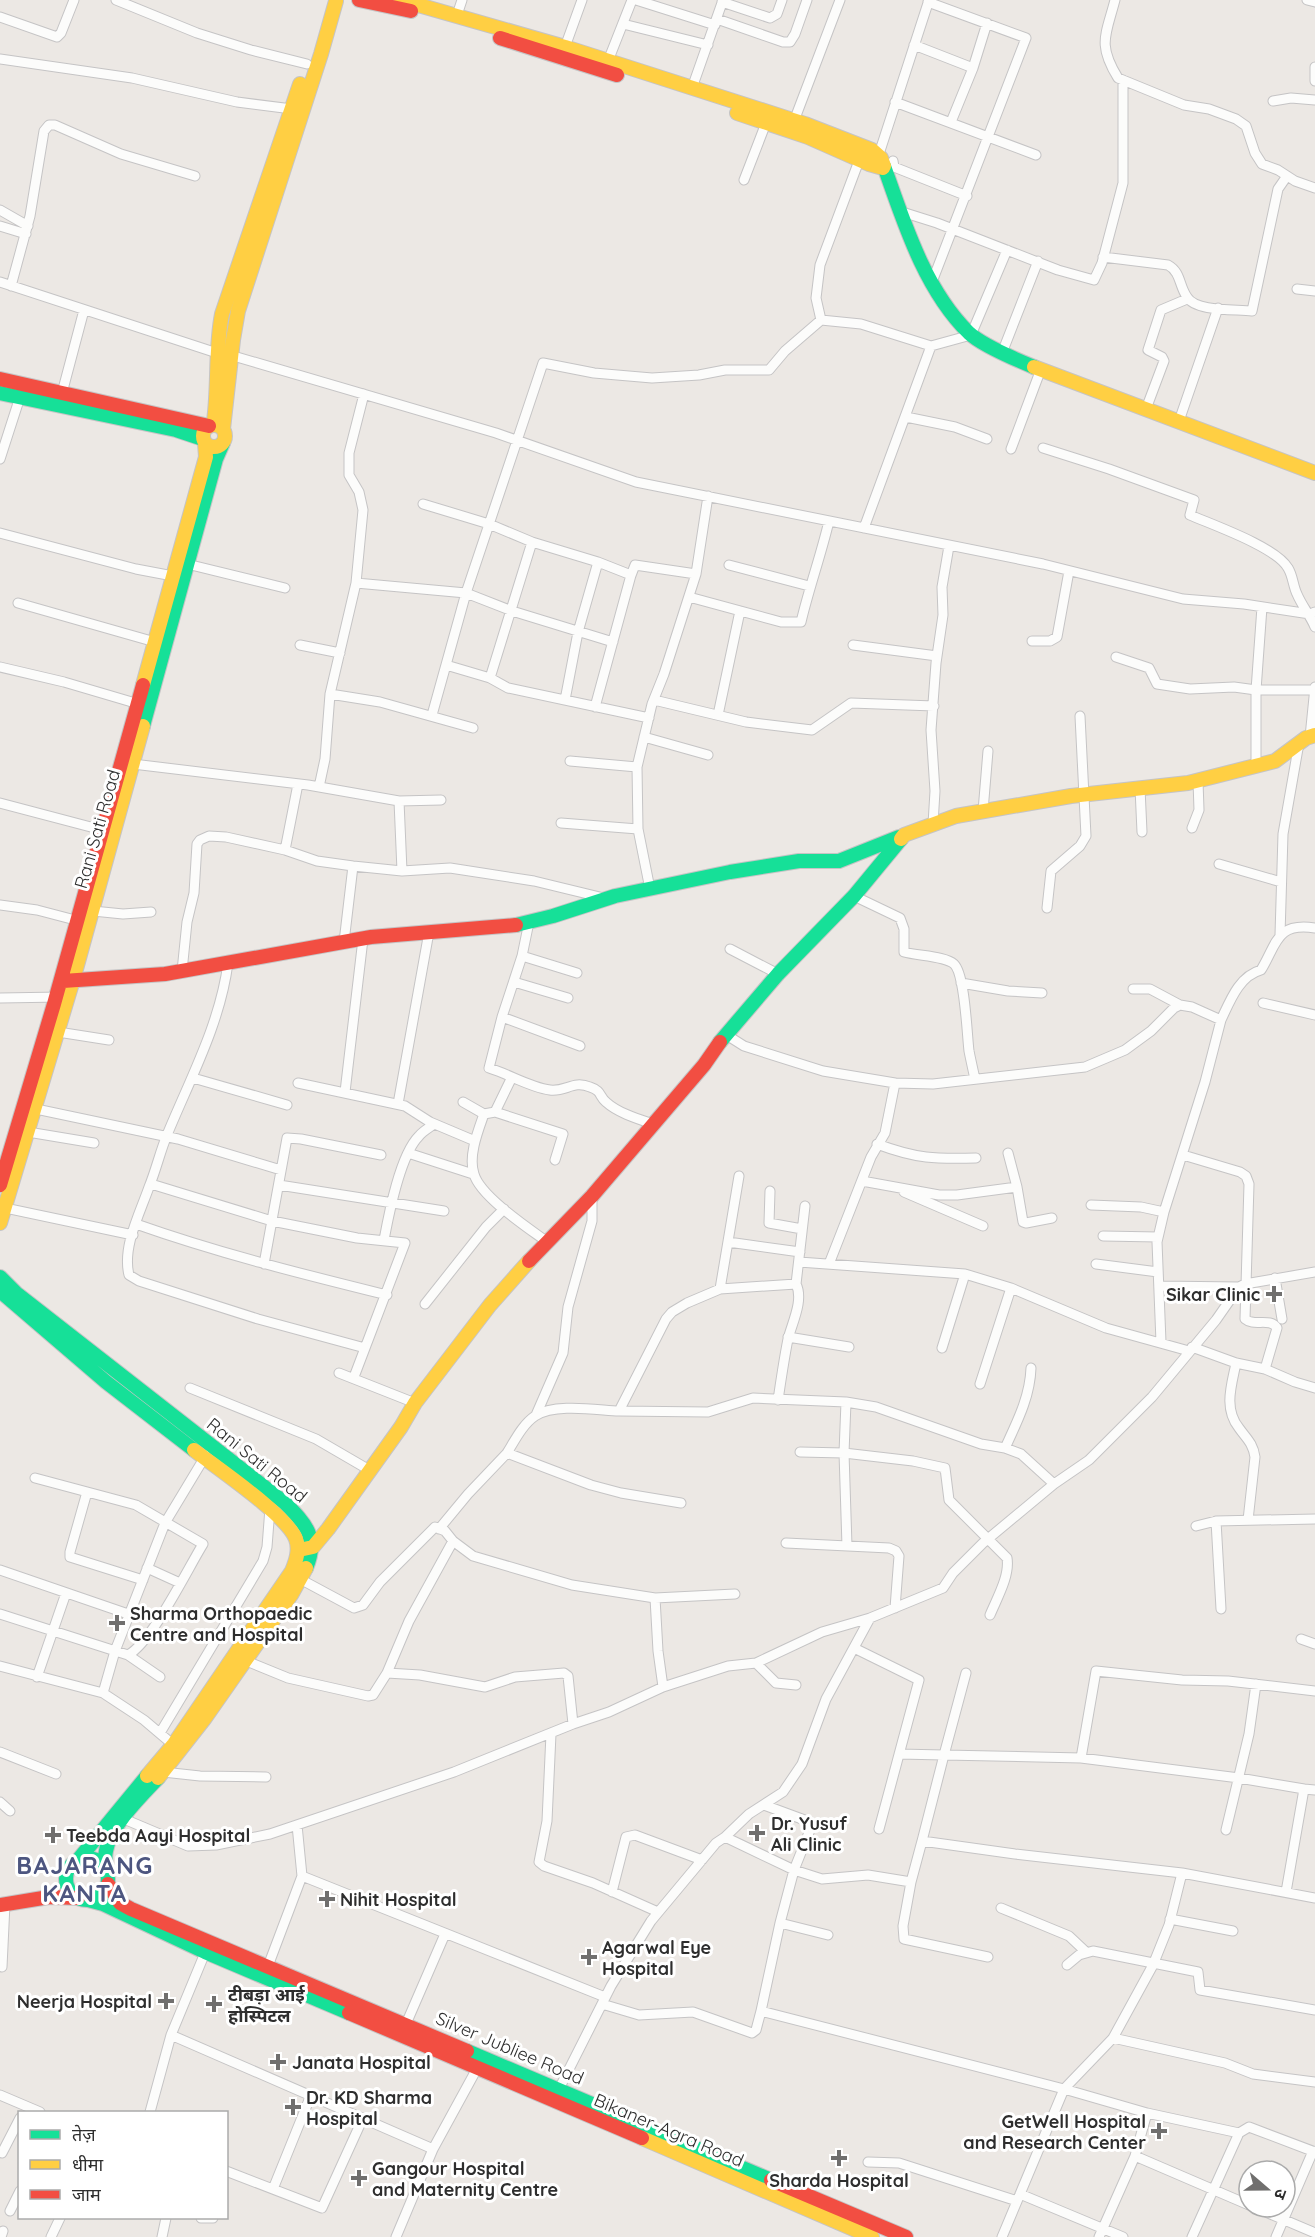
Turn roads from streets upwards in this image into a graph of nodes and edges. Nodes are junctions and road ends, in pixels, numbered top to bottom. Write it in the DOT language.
graph roads {
  1 [pos="74,0"];
  2 [pos="116,0"];
  3 [pos="327,0"];
  4 [pos="335,0"];
  5 [pos="359,0"];
  6 [pos="401,0"];
  7 [pos="462,0"];
  8 [pos="582,0"];
  9 [pos="634,0"];
  10 [pos="782,0"];
  11 [pos="807,0"];
  12 [pos="840,0"];
  13 [pos="1115,0"];
  14 [pos="1307,0"];
  15 [pos="722,1"];
  16 [pos="929,1"];
  17 [pos="1315,2"];
  18 [pos="457,15"];
  19 [pos="0,16"];
  20 [pos="716,22"];
  21 [pos="987,23"];
  22 [pos="623,24"];
  23 [pos="708,45"];
  24 [pos="914,45"];
  25 [pos="565,47"];
  26 [pos="0,59"];
  27 [pos="608,61"];
  28 [pos="307,64"];
  29 [pos="973,68"];
  30 [pos="1315,68"];
  31 [pos="1123,80"];
  32 [pos="1315,81"];
  33 [pos="692,88"];
  34 [pos="1315,99"];
  35 [pos="1273,101"];
  36 [pos="895,102"];
  37 [pos="292,109"];
  38 [pos="794,121"];
  39 [pos="951,122"];
  40 [pos="766,123"];
  41 [pos="988,136"];
  42 [pos="862,153"];
  43 [pos="1036,155"];
  44 [pos="883,162"];
  45 [pos="195,176"];
  46 [pos="1287,176"];
  47 [pos="744,180"];
  48 [pos="1315,188"];
  49 [pos="967,196"];
  50 [pos="0,210"];
  51 [pos="899,210"];
  52 [pos="0,226"];
  53 [pos="954,229"];
  54 [pos="27,230"];
  55 [pos="1007,250"];
  56 [pos="1103,257"];
  57 [pos="1038,261"];
  58 [pos="0,282"];
  59 [pos="932,282"];
  60 [pos="11,286"];
  61 [pos="1297,289"];
  62 [pos="1315,291"];
  63 [pos="1187,298"];
  64 [pos="1218,308"];
  65 [pos="84,310"];
  66 [pos="821,320"];
  67 [pos="971,335"];
  68 [pos="931,346"];
  69 [pos="1002,352"];
  70 [pos="224,354"];
  71 [pos="1041,369"];
  72 [pos="0,379"];
  73 [pos="0,393"];
  74 [pos="62,393"];
  75 [pos="364,394"];
  76 [pos="20,397"];
  77 [pos="1146,409"];
  78 [pos="906,417"];
  79 [pos="1179,421"];
  80 [pos="215,426"];
  81 [pos="987,439"];
  82 [pos="516,440"];
  83 [pos="204,441"];
  84 [pos="223,443"];
  85 [pos="1042,448"];
  86 [pos="1011,449"];
  87 [pos="0,459"];
  88 [pos="1315,473"];
  89 [pos="708,496"];
  90 [pos="423,504"];
  91 [pos="829,521"];
  92 [pos="489,524"];
  93 [pos="864,528"];
  94 [pos="0,533"];
  95 [pos="532,542"];
  96 [pos="950,546"];
  97 [pos="598,562"];
  98 [pos="187,564"];
  99 [pos="729,565"];
  100 [pos="1069,571"];
  101 [pos="696,574"];
  102 [pos="173,576"];
  103 [pos="630,578"];
  104 [pos="356,583"];
  105 [pos="809,586"];
  106 [pos="285,588"];
  107 [pos="466,593"];
  108 [pos="689,597"];
  109 [pos="18,603"];
  110 [pos="1262,607"];
  111 [pos="512,611"];
  112 [pos="740,611"];
  113 [pos="1313,613"];
  114 [pos="1315,627"];
  115 [pos="578,632"];
  116 [pos="1032,641"];
  117 [pos="155,642"];
  118 [pos="613,642"];
  119 [pos="300,645"];
  120 [pos="853,645"];
  121 [pos="340,653"];
  122 [pos="937,656"];
  123 [pos="1116,657"];
  124 [pos="446,665"];
  125 [pos="0,667"];
  126 [pos="490,678"];
  127 [pos="1315,688"];
  128 [pos="1256,690"];
  129 [pos="330,694"];
  130 [pos="565,700"];
  131 [pos="654,700"];
  132 [pos="143,705"];
  133 [pos="934,706"];
  134 [pos="595,707"];
  135 [pos="432,715"];
  136 [pos="718,715"];
  137 [pos="1080,716"];
  138 [pos="649,718"];
  139 [pos="473,728"];
  140 [pos="644,737"];
  141 [pos="1308,738"];
  142 [pos="988,751"];
  143 [pos="708,755"];
  144 [pos="570,761"];
  145 [pos="134,764"];
  146 [pos="1256,766"];
  147 [pos="637,767"];
  148 [pos="1198,781"];
  149 [pos="298,784"];
  150 [pos="319,787"];
  151 [pos="1140,788"];
  152 [pos="1083,795"];
  153 [pos="441,800"];
  154 [pos="399,801"];
  155 [pos="0,803"];
  156 [pos="983,811"];
  157 [pos="561,823"];
  158 [pos="933,824"];
  159 [pos="1192,828"];
  160 [pos="639,829"];
  161 [pos="109,832"];
  162 [pos="1142,832"];
  163 [pos="904,836"];
  164 [pos="285,850"];
  165 [pos="1219,864"];
  166 [pos="353,866"];
  167 [pos="402,871"];
  168 [pos="1281,882"];
  169 [pos="650,889"];
  170 [pos="855,896"];
  171 [pos="606,898"];
  172 [pos="0,905"];
  173 [pos="1047,908"];
  174 [pos="93,911"];
  175 [pos="151,912"];
  176 [pos="80,921"];
  177 [pos="529,922"];
  178 [pos="1315,928"];
  179 [pos="429,932"];
  180 [pos="1280,935"];
  181 [pos="363,939"];
  182 [pos="344,942"];
  183 [pos="730,948"];
  184 [pos="522,956"];
  185 [pos="228,963"];
  186 [pos="182,971"];
  187 [pos="577,973"];
  188 [pos="778,974"];
  189 [pos="68,980"];
  190 [pos="514,982"];
  191 [pos="961,983"];
  192 [pos="1133,989"];
  193 [pos="1042,993"];
  194 [pos="63,997"];
  195 [pos="0,998"];
  196 [pos="568,998"];
  197 [pos="1263,1003"];
  198 [pos="1180,1005"];
  199 [pos="1315,1015"];
  200 [pos="502,1017"];
  201 [pos="1221,1020"];
  202 [pos="58,1032"];
  203 [pos="725,1034"];
  204 [pos="109,1040"];
  205 [pos="580,1046"];
  206 [pos="512,1077"];
  207 [pos="193,1078"];
  208 [pos="975,1079"];
  209 [pos="298,1083"];
  210 [pos="895,1083"];
  211 [pos="345,1092"];
  212 [pos="463,1102"];
  213 [pos="398,1104"];
  214 [pos="286,1105"];
  215 [pos="36,1109"];
  216 [pos="495,1112"];
  217 [pos="484,1114"];
  218 [pos="434,1124"];
  219 [pos="653,1124"];
  220 [pos="28,1132"];
  221 [pos="167,1136"];
  222 [pos="475,1141"];
  223 [pos="94,1143"];
  224 [pos="877,1144"];
  225 [pos="408,1153"];
  226 [pos="1008,1153"];
  227 [pos="381,1155"];
  228 [pos="1182,1155"];
  229 [pos="976,1158"];
  230 [pos="555,1160"];
  231 [pos="281,1170"];
  232 [pos="474,1174"];
  233 [pos="739,1176"];
  234 [pos="862,1181"];
  235 [pos="150,1184"];
  236 [pos="0,1185"];
  237 [pos="279,1185"];
  238 [pos="1017,1187"];
  239 [pos="897,1188"];
  240 [pos="770,1191"];
  241 [pos="592,1196"];
  242 [pos="392,1202"];
  243 [pos="1091,1205"];
  244 [pos="805,1206"];
  245 [pos="2,1208"];
  246 [pos="504,1209"];
  247 [pos="444,1211"];
  248 [pos="1164,1212"];
  249 [pos="1053,1218"];
  250 [pos="274,1221"];
  251 [pos="0,1223"];
  252 [pos="136,1224"];
  253 [pos="983,1226"];
  254 [pos="802,1229"];
  255 [pos="133,1234"];
  256 [pos="1103,1236"];
  257 [pos="1158,1237"];
  258 [pos="384,1240"];
  259 [pos="546,1241"];
  260 [pos="728,1242"];
  261 [pos="799,1257"];
  262 [pos="264,1264"];
  263 [pos="829,1264"];
  264 [pos="1096,1264"];
  265 [pos="1158,1272"];
  266 [pos="1315,1272"];
  267 [pos="965,1274"];
  268 [pos="0,1277"];
  269 [pos="1275,1278"];
  270 [pos="796,1284"];
  271 [pos="1159,1286"];
  272 [pos="1242,1286"];
  273 [pos="1011,1288"];
  274 [pos="720,1289"];
  275 [pos="8,1295"];
  276 [pos="387,1295"];
  277 [pos="425,1304"];
  278 [pos="1282,1319"];
  279 [pos="788,1337"];
  280 [pos="1161,1342"];
  281 [pos="849,1347"];
  282 [pos="365,1348"];
  283 [pos="942,1348"];
  284 [pos="1190,1349"];
  285 [pos="1236,1363"];
  286 [pos="1031,1368"];
  287 [pos="1265,1369"];
  288 [pos="339,1373"];
  289 [pos="354,1377"];
  290 [pos="980,1384"];
  291 [pos="190,1388"];
  292 [pos="1315,1388"];
  293 [pos="778,1400"];
  294 [pos="846,1402"];
  295 [pos="415,1403"];
  296 [pos="619,1411"];
  297 [pos="536,1415"];
  298 [pos="1005,1448"];
  299 [pos="209,1451"];
  300 [pos="800,1452"];
  301 [pos="507,1453"];
  302 [pos="844,1453"];
  303 [pos="371,1471"];
  304 [pos="35,1478"];
  305 [pos="1054,1484"];
  306 [pos="87,1492"];
  307 [pos="681,1503"];
  308 [pos="270,1508"];
  309 [pos="1315,1519"];
  310 [pos="1248,1520"];
  311 [pos="1216,1521"];
  312 [pos="165,1523"];
  313 [pos="1196,1526"];
  314 [pos="439,1528"];
  315 [pos="988,1539"];
  316 [pos="453,1541"];
  317 [pos="786,1543"];
  318 [pos="847,1546"];
  319 [pos="313,1547"];
  320 [pos="298,1550"];
  321 [pos="147,1568"];
  322 [pos="0,1570"];
  323 [pos="300,1579"];
  324 [pos="143,1580"];
  325 [pos="180,1583"];
  326 [pos="66,1593"];
  327 [pos="735,1594"];
  328 [pos="655,1598"];
  329 [pos="895,1608"];
  330 [pos="1221,1609"];
  331 [pos="0,1614"];
  332 [pos="131,1615"];
  333 [pos="990,1615"];
  334 [pos="870,1618"];
  335 [pos="53,1631"];
  336 [pos="1300,1639"];
  337 [pos="1315,1644"];
  338 [pos="854,1648"];
  339 [pos="116,1651"];
  340 [pos="128,1655"];
  341 [pos="244,1660"];
  342 [pos="756,1663"];
  343 [pos="0,1666"];
  344 [pos="387,1673"];
  345 [pos="966,1673"];
  346 [pos="37,1677"];
  347 [pos="160,1677"];
  348 [pos="1256,1684"];
  349 [pos="796,1685"];
  350 [pos="663,1687"];
  351 [pos="1315,1691"];
  352 [pos="103,1693"];
  353 [pos="573,1724"];
  354 [pos="160,1733"];
  355 [pos="551,1734"];
  356 [pos="177,1748"];
  357 [pos="0,1752"];
  358 [pos="899,1754"];
  359 [pos="944,1755"];
  360 [pos="1081,1758"];
  361 [pos="163,1772"];
  362 [pos="56,1774"];
  363 [pos="266,1778"];
  364 [pos="1239,1778"];
  365 [pos="1312,1789"];
  366 [pos="0,1802"];
  367 [pos="764,1805"];
  368 [pos="10,1811"];
  369 [pos="124,1819"];
  370 [pos="297,1826"];
  371 [pos="879,1829"];
  372 [pos="1226,1830"];
  373 [pos="725,1837"];
  374 [pos="922,1841"];
  375 [pos="78,1860"];
  376 [pos="702,1860"];
  377 [pos="794,1870"];
  378 [pos="1182,1873"];
  379 [pos="67,1875"];
  380 [pos="302,1876"];
  381 [pos="108,1879"];
  382 [pos="911,1882"];
  383 [pos="612,1892"];
  384 [pos="1286,1892"];
  385 [pos="41,1897"];
  386 [pos="1315,1898"];
  387 [pos="83,1899"];
  388 [pos="3,1905"];
  389 [pos="1000,1908"];
  390 [pos="658,1912"];
  391 [pos="1170,1919"];
  392 [pos="780,1923"];
  393 [pos="1233,1931"];
  394 [pos="445,1934"];
  395 [pos="828,1935"];
  396 [pos="207,1947"];
  397 [pos="1086,1952"];
  398 [pos="988,1957"];
  399 [pos="1067,1965"];
  400 [pos="1153,1965"];
  401 [pos="268,1966"];
  402 [pos="2,1967"];
  403 [pos="603,2000"];
  404 [pos="1315,2010"];
  405 [pos="761,2012"];
  406 [pos="406,2024"];
  407 [pos="171,2035"];
  408 [pos="1113,2038"];
  409 [pos="481,2062"];
  410 [pos="1315,2082"];
  411 [pos="1064,2089"];
  412 [pos="556,2094"];
  413 [pos="0,2095"];
  414 [pos="311,2095"];
  415 [pos="24,2109"];
  416 [pos="150,2111"];
  417 [pos="1147,2113"];
  418 [pos="363,2118"];
  419 [pos="18,2122"];
  420 [pos="1239,2133"];
  421 [pos="433,2149"];
  422 [pos="1314,2151"];
  423 [pos="2,2153"];
  424 [pos="1135,2156"];
  425 [pos="868,2162"];
  426 [pos="228,2173"];
  427 [pos="273,2189"];
  428 [pos="1214,2190"];
  429 [pos="18,2195"];
  430 [pos="1019,2197"];
  431 [pos="1237,2200"];
  432 [pos="10,2211"];
  433 [pos="59,2219"];
  434 [pos="166,2219"];
  435 [pos="1284,2220"];
  436 [pos="1101,2233"];
  437 [pos="1315,2233"];
  438 [pos="51,2237"];
  439 [pos="162,2237"];
  440 [pos="396,2237"];
  441 [pos="872,2237"];
  442 [pos="906,2237"];
  443 [pos="1002,2237"];
  444 [pos="1123,2237"];
  445 [pos="1192,2237"];
  446 [pos="1276,2237"];
  1 -- 19 [label="street"];
  2 -- 28 [label="street"];
  3 -- 28 [label="street"];
  4 -- 70 [label="street"];
  5 -- 40 [label="street"];
  6 -- 18 [label="street"];
  7 -- 18 [label="street"];
  8 -- 25 [label="street"];
  9 -- 20 [label="street"];
  9 -- 22 [label="street"];
  10 -- 15 [label="street"];
  11 -- 20 [label="street"];
  12 -- 38 [label="street"];
  13 -- 31 [label="street"];
  14 -- 17 [label="street"];
  15 -- 20 [label="street"];
  16 -- 21 [label="street"];
  16 -- 24 [label="street"];
  18 -- 25 [label="street"];
  20 -- 23 [label="street"];
  21 -- 29 [label="street"];
  21 -- 41 [label="street"];
  22 -- 23 [label="street"];
  22 -- 27 [label="street"];
  23 -- 33 [label="street"];
  24 -- 29 [label="street"];
  24 -- 36 [label="street"];
  25 -- 27 [label="street"];
  26 -- 37 [label="street"];
  27 -- 33 [label="street"];
  28 -- 37 [label="street"];
  29 -- 39 [label="street"];
  30 -- 32 [label="street"];
  31 -- 46 [label="street"];
  31 -- 56 [label="street"];
  33 -- 38 [label="street"];
  34 -- 35 [label="street"];
  36 -- 39 [label="street"];
  36 -- 44 [label="street"];
  37 -- 70 [label="street"];
  38 -- 42 [label="street"];
  39 -- 41 [label="street"];
  40 -- 42 [label="street"];
  40 -- 47 [label="street"];
  41 -- 43 [label="street"];
  41 -- 49 [label="street"];
  42 -- 44 [label="street"];
  42 -- 66 [label="street"];
  44 -- 49 [label="street"];
  44 -- 51 [label="street"];
  45 -- 54 [label="street"];
  46 -- 48 [label="street"];
  46 -- 64 [label="street"];
  49 -- 53 [label="street"];
  50 -- 54 [label="street"];
  51 -- 53 [label="street"];
  51 -- 59 [label="street"];
  52 -- 54 [label="street"];
  53 -- 55 [label="street"];
  53 -- 59 [label="street"];
  54 -- 60 [label="street"];
  55 -- 57 [label="street"];
  55 -- 67 [label="street"];
  56 -- 57 [label="street"];
  56 -- 63 [label="street"];
  57 -- 69 [label="street"];
  58 -- 60 [label="street"];
  59 -- 67 [label="street"];
  60 -- 65 [label="street"];
  61 -- 62 [label="street"];
  63 -- 64 [label="street"];
  63 -- 77 [label="street"];
  64 -- 79 [label="street"];
  65 -- 70 [label="street"];
  65 -- 74 [label="street"];
  66 -- 68 [label="street"];
  66 -- 82 [label="street"];
  67 -- 68 [label="street"];
  67 -- 69 [label="street"];
  68 -- 78 [label="street"];
  69 -- 71 [label="street"];
  70 -- 75 [label="street"];
  70 -- 80 [label="street"];
  71 -- 77 [label="street"];
  71 -- 86 [label="street"];
  72 -- 74 [label="street"];
  73 -- 76 [label="street"];
  74 -- 80 [label="street"];
  75 -- 82 [label="street"];
  75 -- 104 [label="street"];
  76 -- 83 [label="street"];
  76 -- 87 [label="street"];
  77 -- 79 [label="street"];
  78 -- 81 [label="street"];
  78 -- 93 [label="street"];
  79 -- 88 [label="street"];
  80 -- 83 [label="street"];
  80 -- 84 [label="street"];
  82 -- 89 [label="street"];
  82 -- 92 [label="street"];
  83 -- 84 [label="street"];
  83 -- 102 [label="street"];
  84 -- 98 [label="street, Rani Sati Road"];
  85 -- 113 [label="street"];
  89 -- 91 [label="street"];
  89 -- 101 [label="street"];
  90 -- 92 [label="street"];
  91 -- 93 [label="street"];
  91 -- 105 [label="street"];
  92 -- 95 [label="street"];
  92 -- 107 [label="street"];
  93 -- 96 [label="street"];
  94 -- 102 [label="street"];
  95 -- 97 [label="street"];
  95 -- 111 [label="street"];
  96 -- 100 [label="street"];
  96 -- 122 [label="street"];
  97 -- 103 [label="street"];
  97 -- 115 [label="street"];
  98 -- 106 [label="street"];
  98 -- 132 [label="street, Rani Sati Road"];
  99 -- 105 [label="street"];
  100 -- 110 [label="street"];
  100 -- 116 [label="street"];
  101 -- 103 [label="street"];
  101 -- 108 [label="street"];
  102 -- 117 [label="street"];
  103 -- 118 [label="street"];
  104 -- 107 [label="street"];
  104 -- 121 [label="street"];
  105 -- 112 [label="street"];
  107 -- 111 [label="street"];
  107 -- 124 [label="street"];
  108 -- 112 [label="street"];
  108 -- 131 [label="street"];
  109 -- 117 [label="street"];
  110 -- 113 [label="street"];
  110 -- 128 [label="street"];
  111 -- 115 [label="street"];
  111 -- 126 [label="street"];
  112 -- 136 [label="street"];
  113 -- 114 [label="street"];
  115 -- 118 [label="street"];
  115 -- 130 [label="street"];
  117 -- 132 [label="street"];
  118 -- 134 [label="street"];
  119 -- 121 [label="street"];
  120 -- 122 [label="street"];
  121 -- 129 [label="street"];
  122 -- 133 [label="street"];
  123 -- 128 [label="street"];
  124 -- 126 [label="street"];
  124 -- 135 [label="street"];
  125 -- 132 [label="street"];
  126 -- 130 [label="street"];
  127 -- 128 [label="street"];
  127 -- 141 [label="street"];
  128 -- 146 [label="street"];
  129 -- 135 [label="street"];
  129 -- 150 [label="street"];
  130 -- 134 [label="street"];
  131 -- 136 [label="street"];
  131 -- 138 [label="street"];
  132 -- 145 [label="street, Rani Sati Road"];
  132 -- 161 [label="street"];
  133 -- 136 [label="street"];
  133 -- 158 [label="street"];
  134 -- 138 [label="street"];
  135 -- 139 [label="street"];
  137 -- 152 [label="street"];
  138 -- 140 [label="street"];
  140 -- 143 [label="street"];
  140 -- 147 [label="street"];
  141 -- 146 [label="street"];
  141 -- 168 [label="street"];
  142 -- 156 [label="street"];
  144 -- 147 [label="street"];
  145 -- 149 [label="street"];
  145 -- 161 [label="street, Rani Sati Road"];
  146 -- 148 [label="street"];
  147 -- 160 [label="street"];
  148 -- 151 [label="street"];
  148 -- 159 [label="street"];
  149 -- 150 [label="street"];
  149 -- 164 [label="street"];
  150 -- 154 [label="street"];
  151 -- 152 [label="street"];
  151 -- 162 [label="street"];
  152 -- 156 [label="street"];
  152 -- 173 [label="street"];
  153 -- 154 [label="street"];
  154 -- 167 [label="street"];
  155 -- 161 [label="street"];
  156 -- 158 [label="street"];
  157 -- 160 [label="street"];
  158 -- 163 [label="street"];
  160 -- 169 [label="street"];
  161 -- 174 [label="street, Rani Sati Road"];
  161 -- 176 [label="street"];
  163 -- 169 [label="street"];
  163 -- 170 [label="street"];
  164 -- 166 [label="street"];
  164 -- 186 [label="street"];
  165 -- 168 [label="street"];
  166 -- 167 [label="street"];
  166 -- 182 [label="street"];
  167 -- 171 [label="street"];
  168 -- 180 [label="street"];
  169 -- 171 [label="street"];
  170 -- 188 [label="street"];
  170 -- 191 [label="street"];
  171 -- 177 [label="street"];
  172 -- 176 [label="street"];
  174 -- 175 [label="street"];
  174 -- 189 [label="street, Rani Sati Road"];
  176 -- 189 [label="street"];
  177 -- 179 [label="street"];
  177 -- 184 [label="street"];
  178 -- 180 [label="street"];
  179 -- 181 [label="street"];
  179 -- 213 [label="street"];
  180 -- 201 [label="street"];
  181 -- 182 [label="street"];
  181 -- 211 [label="street"];
  182 -- 185 [label="street"];
  183 -- 188 [label="street"];
  184 -- 187 [label="street"];
  184 -- 190 [label="street"];
  185 -- 186 [label="street"];
  185 -- 207 [label="street"];
  186 -- 189 [label="street"];
  188 -- 203 [label="street"];
  189 -- 194 [label="street"];
  190 -- 196 [label="street"];
  190 -- 200 [label="street"];
  191 -- 193 [label="street"];
  191 -- 208 [label="street"];
  192 -- 198 [label="street"];
  194 -- 195 [label="street"];
  194 -- 202 [label="street"];
  194 -- 236 [label="street"];
  197 -- 199 [label="street"];
  198 -- 201 [label="street"];
  198 -- 208 [label="street"];
  200 -- 205 [label="street"];
  200 -- 206 [label="street"];
  201 -- 228 [label="street"];
  202 -- 204 [label="street"];
  202 -- 215 [label="street"];
  203 -- 210 [label="street"];
  203 -- 219 [label="street"];
  206 -- 216 [label="street"];
  206 -- 219 [label="street"];
  207 -- 214 [label="street"];
  207 -- 221 [label="street"];
  208 -- 210 [label="street"];
  209 -- 211 [label="street"];
  210 -- 224 [label="street"];
  211 -- 213 [label="street"];
  212 -- 217 [label="street"];
  213 -- 218 [label="street"];
  215 -- 220 [label="street"];
  215 -- 221 [label="street"];
  216 -- 217 [label="street"];
  216 -- 230 [label="street"];
  217 -- 222 [label="street"];
  218 -- 222 [label="street"];
  218 -- 225 [label="street"];
  219 -- 241 [label="street"];
  220 -- 223 [label="street"];
  220 -- 245 [label="street"];
  221 -- 231 [label="street"];
  221 -- 235 [label="street"];
  222 -- 232 [label="street"];
  224 -- 229 [label="street"];
  224 -- 234 [label="street"];
  225 -- 232 [label="street"];
  225 -- 242 [label="street"];
  226 -- 238 [label="street"];
  227 -- 231 [label="street"];
  228 -- 248 [label="street"];
  228 -- 272 [label="street"];
  231 -- 237 [label="street"];
  232 -- 246 [label="street"];
  233 -- 260 [label="street"];
  234 -- 239 [label="street"];
  234 -- 263 [label="street"];
  235 -- 250 [label="street"];
  235 -- 252 [label="street"];
  237 -- 242 [label="street"];
  237 -- 250 [label="street"];
  238 -- 239 [label="street"];
  238 -- 249 [label="street"];
  239 -- 253 [label="street"];
  240 -- 254 [label="street"];
  241 -- 259 [label="street"];
  241 -- 297 [label="street"];
  242 -- 247 [label="street"];
  242 -- 258 [label="street"];
  243 -- 248 [label="street"];
  244 -- 254 [label="street"];
  245 -- 251 [label="street"];
  245 -- 255 [label="street"];
  246 -- 259 [label="street"];
  246 -- 277 [label="street"];
  248 -- 257 [label="street"];
  250 -- 258 [label="street"];
  250 -- 262 [label="street"];
  252 -- 255 [label="street"];
  252 -- 262 [label="street"];
  254 -- 261 [label="street"];
  255 -- 282 [label="street"];
  256 -- 257 [label="street"];
  257 -- 265 [label="street"];
  258 -- 276 [label="street"];
  259 -- 295 [label="street"];
  260 -- 261 [label="street"];
  260 -- 274 [label="street"];
  261 -- 263 [label="street"];
  261 -- 270 [label="street"];
  262 -- 276 [label="street"];
  263 -- 267 [label="street"];
  264 -- 265 [label="street"];
  265 -- 271 [label="street"];
  266 -- 269 [label="street"];
  267 -- 273 [label="street"];
  267 -- 283 [label="street"];
  268 -- 275 [label="street"];
  269 -- 272 [label="street"];
  269 -- 278 [label="street"];
  270 -- 274 [label="street"];
  270 -- 279 [label="street"];
  271 -- 272 [label="street"];
  271 -- 280 [label="street"];
  272 -- 284 [label="street"];
  272 -- 287 [label="street"];
  273 -- 280 [label="street"];
  273 -- 290 [label="street"];
  274 -- 296 [label="street"];
  275 -- 299 [label="street"];
  276 -- 282 [label="street"];
  279 -- 281 [label="street"];
  279 -- 293 [label="street"];
  280 -- 284 [label="street"];
  282 -- 289 [label="street"];
  284 -- 285 [label="street"];
  284 -- 305 [label="street"];
  285 -- 287 [label="street"];
  285 -- 310 [label="street"];
  286 -- 298 [label="street"];
  287 -- 292 [label="street"];
  288 -- 289 [label="street"];
  289 -- 295 [label="street"];
  291 -- 303 [label="street"];
  293 -- 294 [label="street"];
  293 -- 296 [label="street"];
  294 -- 298 [label="street"];
  294 -- 302 [label="street"];
  295 -- 303 [label="street"];
  296 -- 297 [label="street"];
  297 -- 301 [label="street"];
  298 -- 305 [label="street"];
  299 -- 308 [label="street"];
  299 -- 312 [label="street"];
  299 -- 319 [label="street, Rani Sati Road"];
  300 -- 302 [label="street"];
  301 -- 307 [label="street"];
  301 -- 314 [label="street"];
  302 -- 315 [label="street"];
  302 -- 318 [label="street"];
  303 -- 319 [label="street"];
  304 -- 306 [label="street"];
  305 -- 315 [label="street"];
  306 -- 312 [label="street"];
  306 -- 324 [label="street"];
  308 -- 320 [label="street"];
  308 -- 354 [label="street"];
  309 -- 310 [label="street"];
  310 -- 311 [label="street"];
  311 -- 313 [label="street"];
  311 -- 330 [label="street"];
  312 -- 321 [label="street"];
  312 -- 325 [label="street"];
  314 -- 316 [label="street"];
  314 -- 323 [label="street"];
  315 -- 329 [label="street"];
  315 -- 333 [label="street"];
  316 -- 328 [label="street"];
  316 -- 344 [label="street"];
  317 -- 318 [label="street"];
  318 -- 329 [label="street"];
  319 -- 320 [label="street"];
  319 -- 323 [label="street"];
  320 -- 356 [label="street"];
  321 -- 324 [label="street"];
  321 -- 325 [label="street"];
  322 -- 326 [label="street"];
  323 -- 341 [label="street"];
  324 -- 332 [label="street"];
  325 -- 340 [label="street"];
  326 -- 332 [label="street"];
  326 -- 335 [label="street"];
  327 -- 328 [label="street"];
  328 -- 350 [label="street"];
  329 -- 334 [label="street"];
  331 -- 335 [label="street"];
  332 -- 339 [label="street"];
  334 -- 338 [label="street"];
  334 -- 342 [label="street"];
  335 -- 339 [label="street"];
  335 -- 346 [label="street"];
  336 -- 337 [label="street"];
  338 -- 358 [label="street"];
  338 -- 367 [label="street"];
  339 -- 340 [label="street"];
  339 -- 352 [label="street"];
  340 -- 347 [label="street"];
  341 -- 344 [label="street"];
  341 -- 356 [label="street"];
  342 -- 349 [label="street"];
  342 -- 350 [label="street"];
  343 -- 346 [label="street"];
  344 -- 353 [label="street"];
  345 -- 359 [label="street"];
  346 -- 352 [label="street"];
  348 -- 351 [label="street"];
  348 -- 360 [label="street"];
  348 -- 364 [label="street"];
  350 -- 353 [label="street"];
  352 -- 354 [label="street"];
  353 -- 355 [label="street"];
  354 -- 356 [label="street"];
  355 -- 370 [label="street"];
  355 -- 383 [label="street"];
  356 -- 361 [label="street"];
  356 -- 375 [label="street"];
  357 -- 362 [label="street"];
  358 -- 359 [label="street"];
  358 -- 371 [label="street"];
  359 -- 360 [label="street"];
  359 -- 374 [label="street"];
  360 -- 364 [label="street"];
  361 -- 363 [label="street"];
  361 -- 369 [label="street"];
  364 -- 365 [label="street"];
  364 -- 372 [label="street"];
  365 -- 384 [label="street"];
  366 -- 368 [label="street"];
  367 -- 373 [label="street"];
  367 -- 377 [label="street"];
  369 -- 370 [label="street"];
  369 -- 381 [label="street"];
  370 -- 380 [label="street"];
  373 -- 376 [label="street"];
  373 -- 377 [label="street"];
  374 -- 378 [label="street"];
  374 -- 382 [label="street"];
  375 -- 379 [label="street"];
  375 -- 381 [label="street"];
  376 -- 383 [label="street"];
  376 -- 390 [label="street"];
  377 -- 382 [label="street"];
  377 -- 392 [label="street"];
  378 -- 384 [label="street"];
  378 -- 391 [label="street"];
  379 -- 385 [label="street"];
  379 -- 387 [label="street"];
  380 -- 394 [label="street"];
  380 -- 401 [label="street"];
  381 -- 387 [label="street"];
  381 -- 396 [label="street, Silver Jubliee Road"];
  382 -- 398 [label="street"];
  383 -- 390 [label="street"];
  384 -- 386 [label="street"];
  385 -- 387 [label="street"];
  385 -- 388 [label="street"];
  387 -- 396 [label="street"];
  388 -- 402 [label="street"];
  389 -- 397 [label="street"];
  390 -- 403 [label="street"];
  391 -- 393 [label="street"];
  391 -- 400 [label="street"];
  392 -- 395 [label="street"];
  392 -- 405 [label="street"];
  394 -- 403 [label="street"];
  394 -- 406 [label="street"];
  396 -- 401 [label="street, Silver Jubliee Road"];
  396 -- 407 [label="street"];
  396 -- 409 [label="street"];
  397 -- 399 [label="street"];
  397 -- 400 [label="street"];
  400 -- 404 [label="street"];
  400 -- 408 [label="street"];
  401 -- 406 [label="street, Silver Jubliee Road"];
  403 -- 405 [label="street"];
  403 -- 412 [label="street"];
  405 -- 411 [label="street"];
  406 -- 409 [label="street, Silver Jubliee Road"];
  407 -- 414 [label="street"];
  407 -- 416 [label="street"];
  408 -- 410 [label="street"];
  408 -- 411 [label="street"];
  409 -- 412 [label="street, Silver Jubliee Road"];
  409 -- 421 [label="street"];
  411 -- 417 [label="street"];
  411 -- 430 [label="street"];
  412 -- 441 [label="street, Bikaner-Agra Road"];
  412 -- 442 [label="street, Silver Jubliee Road"];
  413 -- 415 [label="street"];
  414 -- 418 [label="street"];
  414 -- 427 [label="street"];
  417 -- 420 [label="street"];
  417 -- 424 [label="street"];
  418 -- 421 [label="street"];
  418 -- 427 [label="street"];
  419 -- 423 [label="street"];
  420 -- 422 [label="street"];
  420 -- 428 [label="street"];
  421 -- 440 [label="street"];
  422 -- 435 [label="street"];
  424 -- 428 [label="street"];
  424 -- 436 [label="street"];
  425 -- 430 [label="street"];
  426 -- 427 [label="street"];
  428 -- 431 [label="street"];
  428 -- 445 [label="street"];
  429 -- 432 [label="street"];
  430 -- 436 [label="street"];
  430 -- 443 [label="street"];
  433 -- 438 [label="street"];
  434 -- 439 [label="street"];
  435 -- 437 [label="street"];
  435 -- 446 [label="street"];
  436 -- 444 [label="street"];
}
